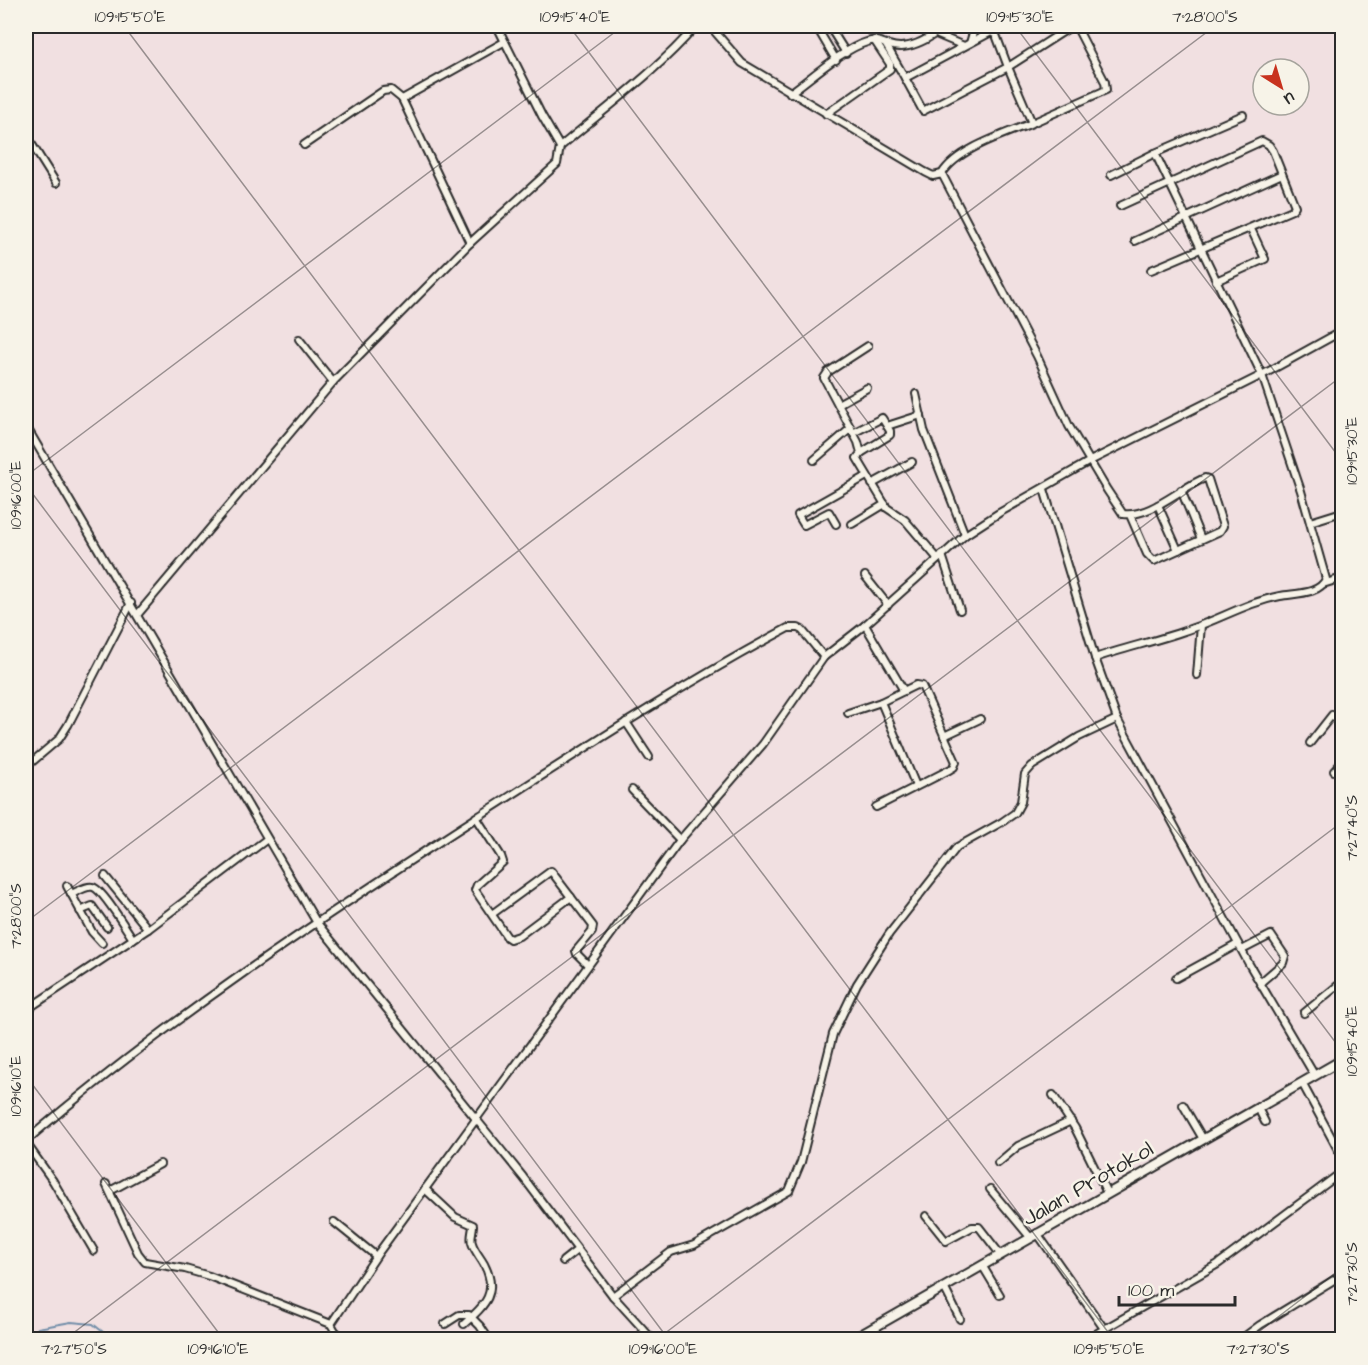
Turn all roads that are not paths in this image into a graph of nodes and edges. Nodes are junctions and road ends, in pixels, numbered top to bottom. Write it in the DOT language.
graph roads {
  1 [pos="497,26"];
  2 [pos="696,26"];
  3 [pos="710,26"];
  4 [pos="816,26"];
  5 [pos="829,26"];
  6 [pos="975,26"];
  7 [pos="1074,26"];
  8 [pos="936,29"];
  9 [pos="874,40"];
  10 [pos="504,42"];
  11 [pos="885,43"];
  12 [pos="967,45"];
  13 [pos="846,52"];
  14 [pos="836,60"];
  15 [pos="1008,67"];
  16 [pos="905,78"];
  17 [pos="790,93"];
  18 [pos="402,99"];
  19 [pos="826,114"];
  20 [pos="1243,115"];
  21 [pos="1032,123"];
  22 [pos="26,135"];
  23 [pos="304,145"];
  24 [pos="560,147"];
  25 [pos="1155,153"];
  26 [pos="942,174"];
  27 [pos="1282,174"];
  28 [pos="1111,176"];
  29 [pos="56,183"];
  30 [pos="1170,184"];
  31 [pos="1120,206"];
  32 [pos="1185,217"];
  33 [pos="1251,229"];
  34 [pos="1135,241"];
  35 [pos="470,243"];
  36 [pos="1201,250"];
  37 [pos="1151,270"];
  38 [pos="1216,281"];
  39 [pos="1342,331"];
  40 [pos="299,339"];
  41 [pos="868,346"];
  42 [pos="1262,375"];
  43 [pos="333,382"];
  44 [pos="867,388"];
  45 [pos="916,394"];
  46 [pos="838,404"];
  47 [pos="921,415"];
  48 [pos="26,426"];
  49 [pos="888,426"];
  50 [pos="852,430"];
  51 [pos="861,453"];
  52 [pos="814,460"];
  53 [pos="1090,461"];
  54 [pos="912,462"];
  55 [pos="867,476"];
  56 [pos="872,484"];
  57 [pos="1044,489"];
  58 [pos="1181,490"];
  59 [pos="823,501"];
  60 [pos="885,504"];
  61 [pos="1158,505"];
  62 [pos="829,512"];
  63 [pos="1342,512"];
  64 [pos="1130,515"];
  65 [pos="1310,522"];
  66 [pos="836,524"];
  67 [pos="852,524"];
  68 [pos="965,535"];
  69 [pos="1201,539"];
  70 [pos="1178,550"];
  71 [pos="940,557"];
  72 [pos="865,576"];
  73 [pos="1342,578"];
  74 [pos="1323,584"];
  75 [pos="131,603"];
  76 [pos="888,605"];
  77 [pos="960,610"];
  78 [pos="138,614"];
  79 [pos="865,625"];
  80 [pos="1201,625"];
  81 [pos="824,657"];
  82 [pos="1095,658"];
  83 [pos="1197,675"];
  84 [pos="904,691"];
  85 [pos="882,702"];
  86 [pos="848,713"];
  87 [pos="980,719"];
  88 [pos="1117,719"];
  89 [pos="626,722"];
  90 [pos="1342,723"];
  91 [pos="944,735"];
  92 [pos="1310,743"];
  93 [pos="649,756"];
  94 [pos="1342,762"];
  95 [pos="26,766"];
  96 [pos="1334,771"];
  97 [pos="916,786"];
  98 [pos="632,790"];
  99 [pos="876,807"];
  100 [pos="476,817"];
  101 [pos="267,839"];
  102 [pos="680,840"];
  103 [pos="105,876"];
  104 [pos="67,886"];
  105 [pos="71,894"];
  106 [pos="571,897"];
  107 [pos="80,912"];
  108 [pos="492,914"];
  109 [pos="317,923"];
  110 [pos="107,927"];
  111 [pos="148,929"];
  112 [pos="134,939"];
  113 [pos="102,943"];
  114 [pos="1240,947"];
  115 [pos="588,965"];
  116 [pos="1176,978"];
  117 [pos="1342,982"];
  118 [pos="1260,983"];
  119 [pos="26,1010"];
  120 [pos="1304,1013"];
  121 [pos="1342,1060"];
  122 [pos="1315,1076"];
  123 [pos="1302,1083"];
  124 [pos="1053,1095"];
  125 [pos="1183,1105"];
  126 [pos="1258,1108"];
  127 [pos="476,1119"];
  128 [pos="1071,1121"];
  129 [pos="1265,1122"];
  130 [pos="1203,1139"];
  131 [pos="26,1142"];
  132 [pos="1342,1157"];
  133 [pos="998,1163"];
  134 [pos="160,1164"];
  135 [pos="1342,1172"];
  136 [pos="106,1184"];
  137 [pos="425,1189"];
  138 [pos="990,1189"];
  139 [pos="110,1191"];
  140 [pos="1107,1193"];
  141 [pos="926,1216"];
  142 [pos="334,1222"];
  143 [pos="1034,1235"];
  144 [pos="577,1250"];
  145 [pos="94,1251"];
  146 [pos="1000,1254"];
  147 [pos="376,1256"];
  148 [pos="563,1261"];
  149 [pos="982,1265"];
  150 [pos="1342,1275"];
  151 [pos="944,1287"];
  152 [pos="1000,1295"];
  153 [pos="613,1296"];
  154 [pos="472,1317"];
  155 [pos="960,1318"];
  156 [pos="331,1324"];
  157 [pos="445,1324"];
  158 [pos="464,1324"];
  159 [pos="1104,1328"];
  160 [pos="340,1338"];
  161 [pos="488,1338"];
  162 [pos="653,1340"];
  163 [pos="852,1340"];
  164 [pos="1084,1340"];
  165 [pos="1112,1340"];
  166 [pos="1240,1340"];
  1 -- 10 [label="street"];
  2 -- 24 [label="street"];
  3 -- 17 [label="street"];
  4 -- 14 [label="street"];
  5 -- 13 [label="street"];
  6 -- 12 [label="street"];
  7 -- 15 [label="street"];
  7 -- 21 [label="street"];
  8 -- 11 [label="street"];
  8 -- 12 [label="street"];
  9 -- 11 [label="street"];
  9 -- 13 [label="street"];
  9 -- 19 [label="street"];
  10 -- 18 [label="street"];
  10 -- 24 [label="street"];
  11 -- 16 [label="street"];
  12 -- 15 [label="street"];
  12 -- 16 [label="street"];
  13 -- 14 [label="street"];
  14 -- 17 [label="street"];
  15 -- 16 [label="street"];
  15 -- 21 [label="street"];
  17 -- 19 [label="street"];
  18 -- 23 [label="street"];
  18 -- 35 [label="street"];
  19 -- 26 [label="street"];
  20 -- 25 [label="street"];
  21 -- 26 [label="street"];
  22 -- 29 [label="street"];
  24 -- 35 [label="street"];
  25 -- 28 [label="street"];
  25 -- 30 [label="street"];
  26 -- 53 [label="street"];
  27 -- 30 [label="street"];
  27 -- 32 [label="street"];
  27 -- 33 [label="street"];
  30 -- 31 [label="street"];
  30 -- 32 [label="street"];
  32 -- 34 [label="street"];
  32 -- 36 [label="street"];
  33 -- 36 [label="street"];
  33 -- 38 [label="street"];
  35 -- 43 [label="street"];
  36 -- 37 [label="street"];
  36 -- 38 [label="street"];
  38 -- 42 [label="street"];
  39 -- 42 [label="street"];
  40 -- 43 [label="street"];
  41 -- 46 [label="street"];
  42 -- 53 [label="street"];
  42 -- 65 [label="street"];
  43 -- 78 [label="street"];
  44 -- 46 [label="street"];
  45 -- 47 [label="street"];
  46 -- 50 [label="street"];
  47 -- 49 [label="street"];
  47 -- 68 [label="street"];
  48 -- 75 [label="street"];
  49 -- 50 [label="street"];
  49 -- 51 [label="street"];
  50 -- 51 [label="street"];
  50 -- 52 [label="street"];
  51 -- 55 [label="street"];
  53 -- 57 [label="street"];
  53 -- 64 [label="street"];
  54 -- 56 [label="street"];
  55 -- 56 [label="street"];
  55 -- 59 [label="street"];
  56 -- 60 [label="street"];
  57 -- 68 [label="street"];
  57 -- 82 [label="street"];
  58 -- 61 [label="street"];
  58 -- 69 [label="street"];
  58 -- 69 [label="street"];
  59 -- 62 [label="street"];
  59 -- 62 [label="street"];
  60 -- 67 [label="street"];
  60 -- 71 [label="street"];
  61 -- 64 [label="street"];
  61 -- 70 [label="street"];
  62 -- 66 [label="street"];
  63 -- 65 [label="street"];
  64 -- 70 [label="street"];
  65 -- 74 [label="street"];
  68 -- 71 [label="street"];
  69 -- 70 [label="street"];
  71 -- 76 [label="street"];
  71 -- 77 [label="street"];
  72 -- 76 [label="street"];
  73 -- 74 [label="street"];
  74 -- 80 [label="street"];
  75 -- 78 [label="street"];
  75 -- 95 [label="street"];
  76 -- 79 [label="street"];
  78 -- 101 [label="street"];
  79 -- 81 [label="street"];
  79 -- 84 [label="street"];
  80 -- 82 [label="street"];
  80 -- 83 [label="street"];
  81 -- 89 [label="street"];
  81 -- 102 [label="street"];
  82 -- 88 [label="street"];
  84 -- 85 [label="street"];
  84 -- 91 [label="street"];
  85 -- 86 [label="street"];
  85 -- 97 [label="street"];
  87 -- 91 [label="street"];
  88 -- 114 [label="street"];
  88 -- 153 [label="street"];
  89 -- 93 [label="street"];
  89 -- 100 [label="street"];
  90 -- 92 [label="street"];
  91 -- 97 [label="street"];
  94 -- 96 [label="street"];
  97 -- 99 [label="street"];
  98 -- 102 [label="street"];
  100 -- 108 [label="street"];
  100 -- 109 [label="street"];
  101 -- 109 [label="street"];
  101 -- 111 [label="street"];
  102 -- 115 [label="street"];
  103 -- 111 [label="street"];
  104 -- 105 [label="street"];
  105 -- 107 [label="street"];
  105 -- 112 [label="street"];
  106 -- 108 [label="street"];
  106 -- 108 [label="street"];
  106 -- 115 [label="street"];
  107 -- 110 [label="street"];
  107 -- 113 [label="street"];
  109 -- 127 [label="street"];
  109 -- 131 [label="street"];
  111 -- 112 [label="street"];
  112 -- 119 [label="street"];
  114 -- 116 [label="street"];
  114 -- 118 [label="street"];
  114 -- 118 [label="street"];
  115 -- 127 [label="street"];
  117 -- 120 [label="street"];
  118 -- 122 [label="street"];
  121 -- 122 [label="street, Jalan Protokol"];
  122 -- 123 [label="street, Jalan Protokol"];
  123 -- 126 [label="street, Jalan Protokol"];
  123 -- 132 [label="street"];
  124 -- 128 [label="street"];
  125 -- 130 [label="street"];
  126 -- 129 [label="street"];
  126 -- 130 [label="street, Jalan Protokol"];
  127 -- 137 [label="street"];
  127 -- 144 [label="street"];
  128 -- 133 [label="street"];
  128 -- 140 [label="street"];
  130 -- 140 [label="street, Jalan Protokol"];
  131 -- 145 [label="street"];
  134 -- 139 [label="street"];
  135 -- 159 [label="street"];
  136 -- 139 [label="street"];
  137 -- 147 [label="street"];
  137 -- 154 [label="street"];
  138 -- 143 [label="street"];
  139 -- 156 [label="street"];
  140 -- 143 [label="street, Jalan Protokol"];
  141 -- 146 [label="street"];
  142 -- 147 [label="street"];
  143 -- 146 [label="street, Jalan Protokol"];
  143 -- 159 [label="street"];
  144 -- 148 [label="street"];
  144 -- 153 [label="street"];
  146 -- 149 [label="street, Jalan Protokol"];
  147 -- 156 [label="street"];
  149 -- 151 [label="street, Jalan Protokol"];
  149 -- 152 [label="street"];
  150 -- 166 [label="street"];
  151 -- 155 [label="street"];
  151 -- 163 [label="street, Jalan Protokol"];
  153 -- 162 [label="street"];
  154 -- 157 [label="street"];
  154 -- 158 [label="street"];
  154 -- 161 [label="street"];
  156 -- 160 [label="street"];
  159 -- 164 [label="street"];
  159 -- 165 [label="street"];
}
